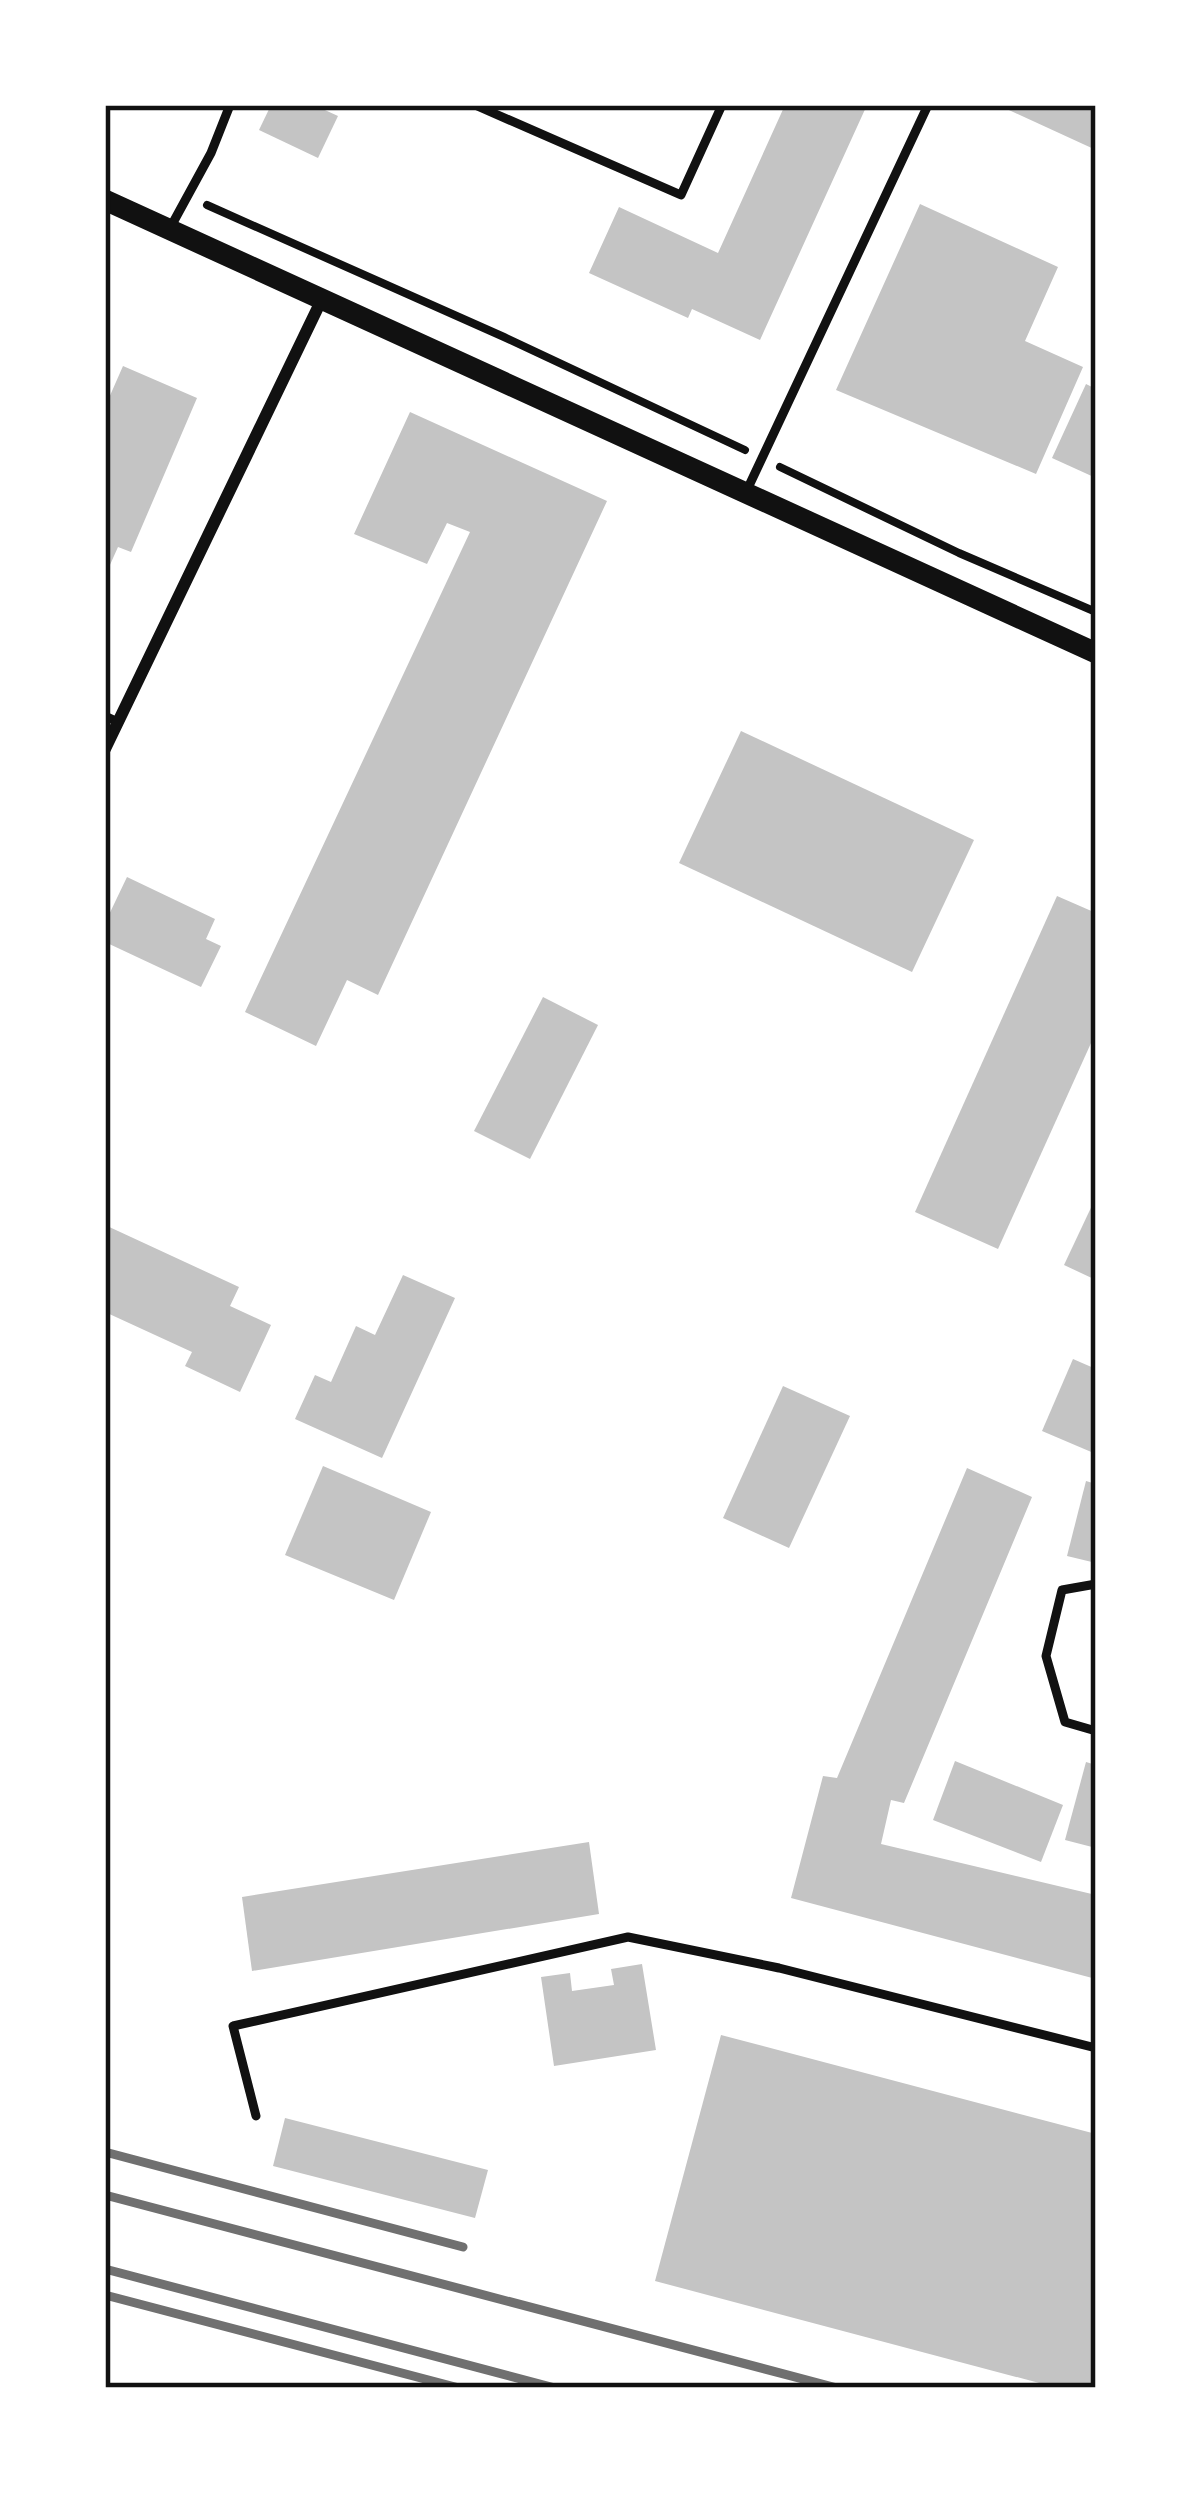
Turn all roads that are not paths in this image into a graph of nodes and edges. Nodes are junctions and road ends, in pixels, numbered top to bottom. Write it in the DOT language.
graph roads {
  1 [pos="230,105"];
  2 [pos="475,105"];
  3 [pos="722,105"];
  4 [pos="928,105"];
  5 [pos="105,200"];
  6 [pos="169,230"];
  7 [pos="322,299"];
  8 [pos="747,490"];
  9 [pos="1096,653"];
  10 [pos="112,719"];
  11 [pos="105,749"];
  12 [pos="1096,1585"];
  13 [pos="1096,1731"];
  14 [pos="1096,2048"];
  15 [pos="256,2116"];
  1 -- 6 [label="lane"];
  2 -- 3 [label="lane"];
  4 -- 8 [label="lane"];
  5 -- 6 [label="street"];
  6 -- 7 [label="street"];
  7 -- 8 [label="street"];
  7 -- 10 [label="street"];
  8 -- 9 [label="street"];
  10 -- 11 [label="street"];
  12 -- 13 [label="lane"];
  14 -- 15 [label="lane"];
}
